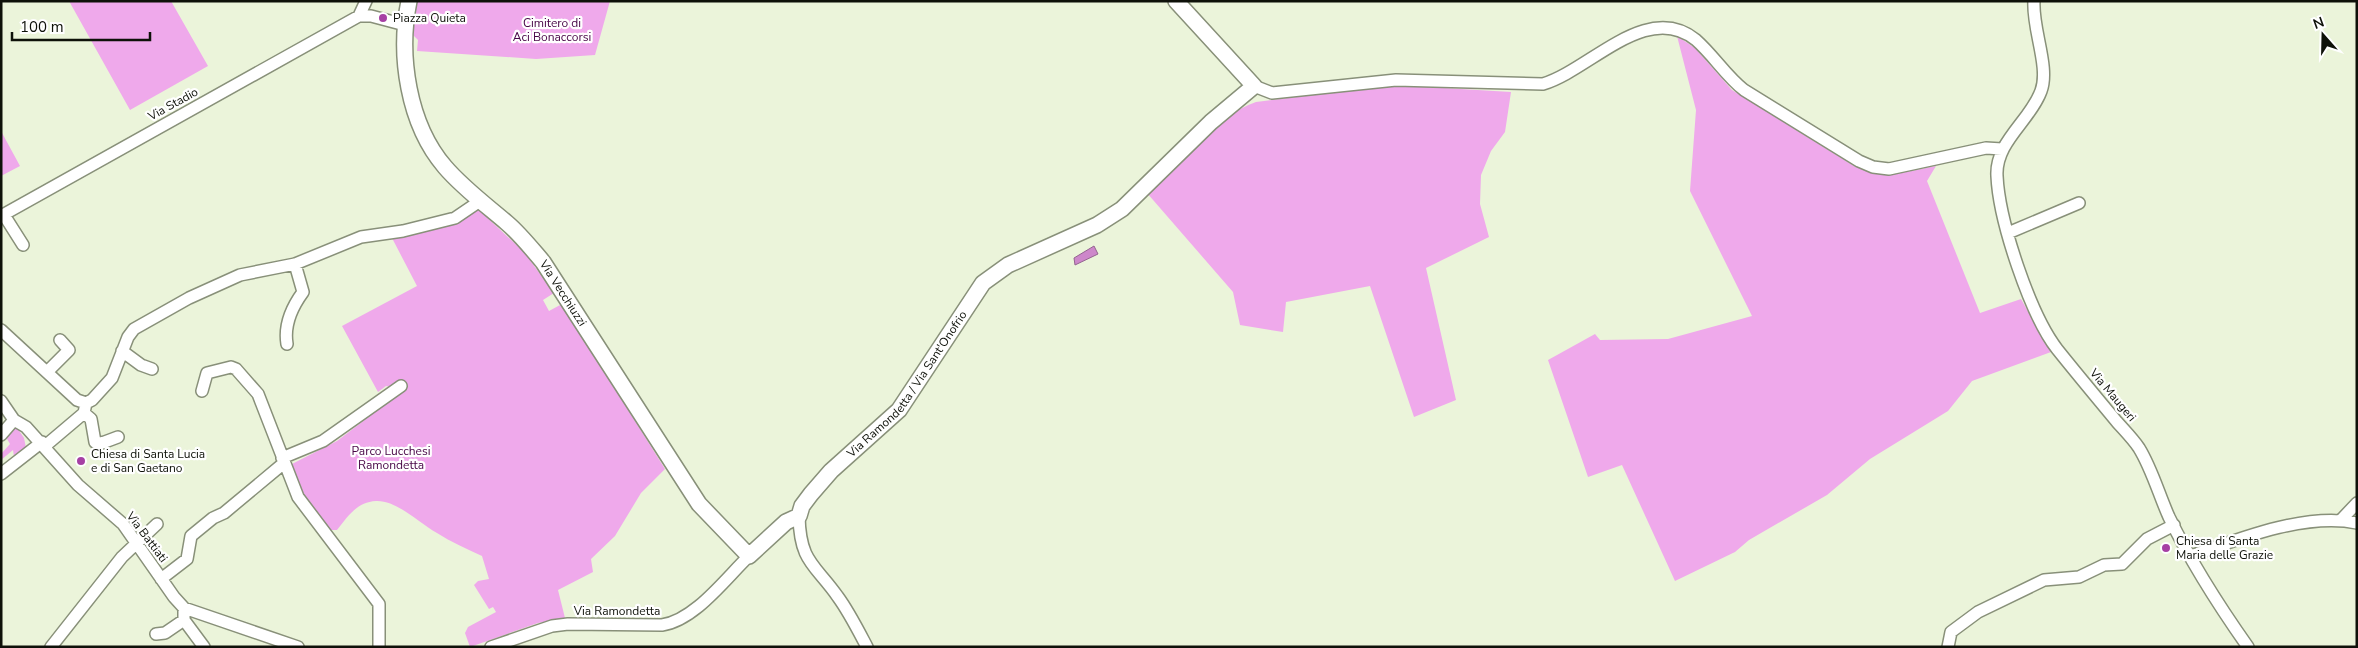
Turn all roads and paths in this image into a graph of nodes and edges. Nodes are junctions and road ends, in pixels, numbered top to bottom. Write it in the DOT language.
graph roads {
  1 [pos="366,1"];
  2 [pos="1176,1"];
  3 [pos="2034,1"];
  4 [pos="406,9"];
  5 [pos="359,16"];
  6 [pos="1254,86"];
  7 [pos="2002,149"];
  8 [pos="480,201"];
  9 [pos="2079,203"];
  10 [pos="2,216"];
  11 [pos="2008,233"];
  12 [pos="23,245"];
  13 [pos="295,264"];
  14 [pos="1,330"];
  15 [pos="60,340"];
  16 [pos="287,344"];
  17 [pos="122,351"];
  18 [pos="152,369"];
  19 [pos="47,372"];
  20 [pos="402,386"];
  21 [pos="202,390"];
  22 [pos="1,401"];
  23 [pos="85,408"];
  24 [pos="14,420"];
  25 [pos="1,435"];
  26 [pos="118,437"];
  27 [pos="44,444"];
  28 [pos="283,460"];
  29 [pos="1,474"];
  30 [pos="2357,503"];
  31 [pos="799,516"];
  32 [pos="2340,521"];
  33 [pos="2357,523"];
  34 [pos="157,524"];
  35 [pos="2174,525"];
  36 [pos="136,544"];
  37 [pos="749,556"];
  38 [pos="2191,556"];
  39 [pos="161,579"];
  40 [pos="184,608"];
  41 [pos="184,620"];
  42 [pos="156,634"];
  43 [pos="202,646"];
  44 [pos="51,647"];
  45 [pos="298,647"];
  46 [pos="379,647"];
  47 [pos="492,647"];
  48 [pos="867,647"];
  49 [pos="1948,647"];
  50 [pos="2248,647"];
  1 -- 5 [label="street"];
  2 -- 6 [label="main road"];
  3 -- 7 [label="street"];
  4 -- 5 [label="street"];
  4 -- 8 [label="main road, Via Vecchiuzzi"];
  5 -- 10 [label="street, Via Stadio"];
  6 -- 7 [label="street"];
  6 -- 31 [label="main road, Via Ramondetta / Via Sant'Onofrio"];
  7 -- 11 [label="street, Via Maugeri"];
  8 -- 13 [label="street"];
  8 -- 37 [label="main road, Via Vecchiuzzi"];
  9 -- 11 [label="street"];
  10 -- 12 [label="street"];
  11 -- 35 [label="street, Via Maugeri"];
  13 -- 16 [label="street"];
  13 -- 17 [label="street"];
  14 -- 19 [label="street"];
  15 -- 19 [label="street"];
  17 -- 18 [label="street"];
  17 -- 23 [label="street"];
  19 -- 23 [label="street"];
  20 -- 28 [label="street"];
  21 -- 28 [label="street"];
  22 -- 24 [label="street, Via Battiati"];
  23 -- 26 [label="street"];
  23 -- 27 [label="street"];
  24 -- 25 [label="street"];
  24 -- 27 [label="street, Via Battiati"];
  27 -- 29 [label="street"];
  27 -- 36 [label="street, Via Battiati"];
  28 -- 39 [label="street"];
  28 -- 46 [label="street"];
  30 -- 32 [label="street"];
  31 -- 37 [label="main road, Via Ramondetta / Via Sant'Onofrio"];
  31 -- 48 [label="street"];
  32 -- 33 [label="street"];
  32 -- 38 [label="street"];
  34 -- 36 [label="street"];
  35 -- 38 [label="street, Via Maugeri"];
  35 -- 49 [label="street"];
  36 -- 39 [label="street, Via Battiati"];
  36 -- 44 [label="street"];
  37 -- 47 [label="street, Via Ramondetta"];
  38 -- 50 [label="street, Via Maugeri"];
  39 -- 40 [label="street, Via Battiati"];
  40 -- 41 [label="street"];
  40 -- 45 [label="street"];
  41 -- 42 [label="street"];
  41 -- 43 [label="street"];
}
